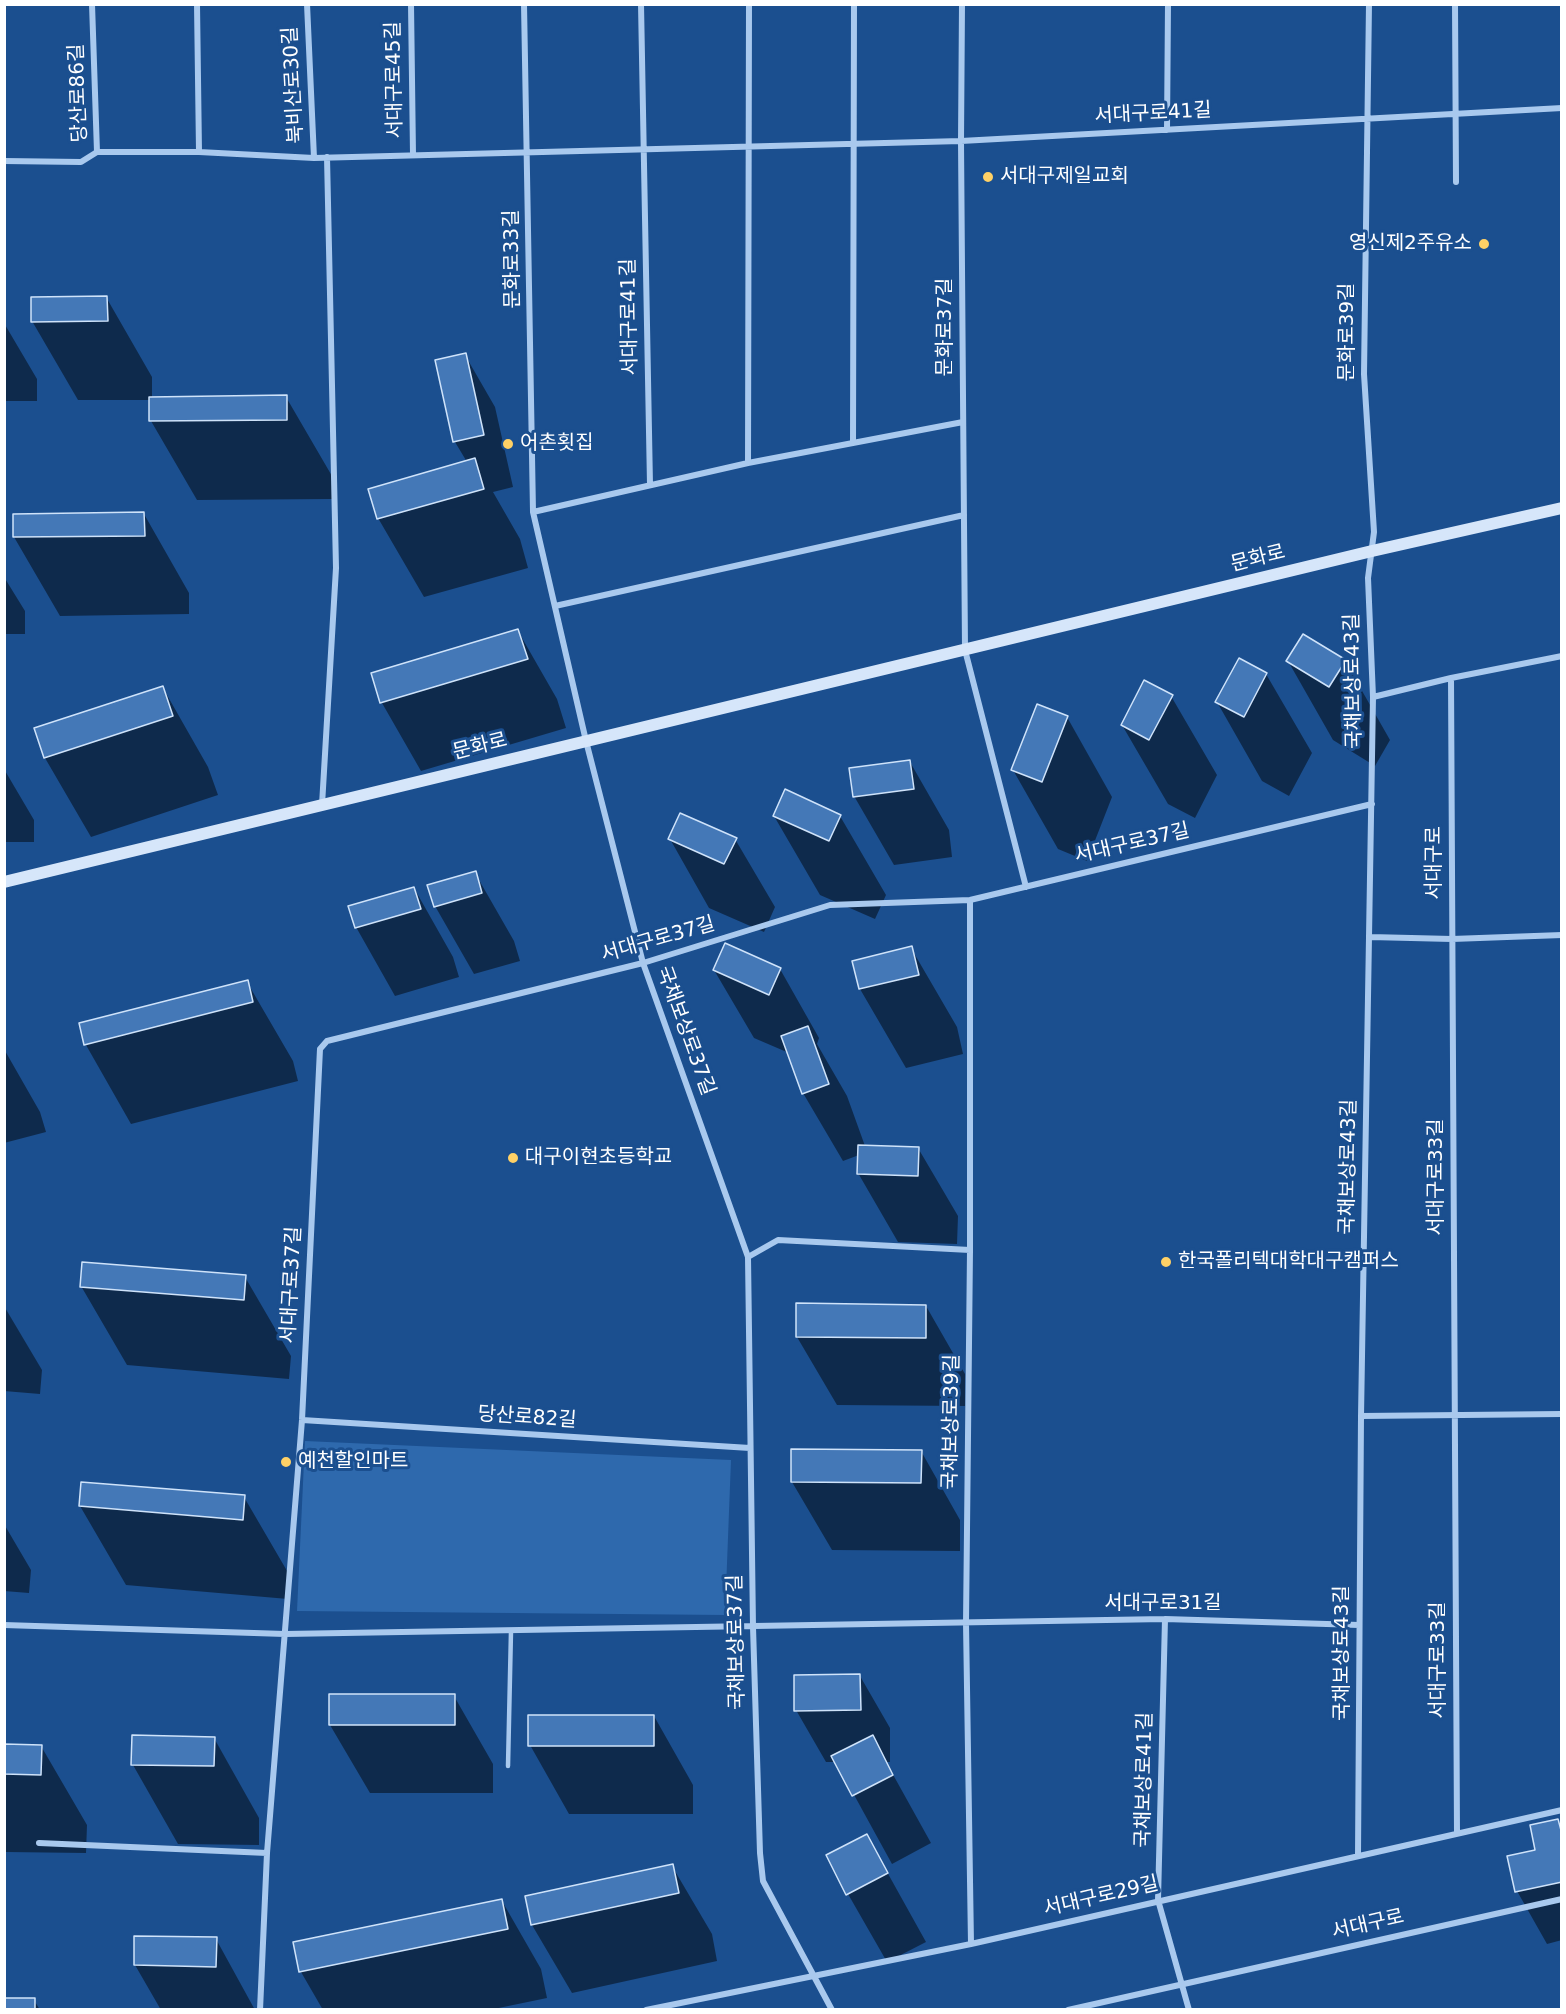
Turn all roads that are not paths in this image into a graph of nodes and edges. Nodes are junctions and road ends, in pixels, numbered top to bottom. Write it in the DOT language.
graph roads {
  1 [pos="92,4"];
  2 [pos="197,4"];
  3 [pos="307,4"];
  4 [pos="411,4"];
  5 [pos="524,4"];
  6 [pos="641,4"];
  7 [pos="749,4"];
  8 [pos="854,4"];
  9 [pos="962,4"];
  10 [pos="1168,4"];
  11 [pos="1369,4"];
  12 [pos="1455,4"];
  13 [pos="1562,108"];
  14 [pos="1456,114"];
  15 [pos="1366,118"];
  16 [pos="1167,130"];
  17 [pos="961,141"];
  18 [pos="853,144"];
  19 [pos="748,146"];
  20 [pos="644,149"];
  21 [pos="527,151"];
  22 [pos="97,152"];
  23 [pos="199,152"];
  24 [pos="413,155"];
  25 [pos="327,157"];
  26 [pos="314,158"];
  27 [pos="4,161"];
  28 [pos="1456,182"];
  29 [pos="963,422"];
  30 [pos="852,443"];
  31 [pos="748,463"];
  32 [pos="650,485"];
  33 [pos="1562,508"];
  34 [pos="533,512"];
  35 [pos="964,515"];
  36 [pos="1372,551"];
  37 [pos="555,606"];
  38 [pos="965,650"];
  39 [pos="1562,656"];
  40 [pos="1451,678"];
  41 [pos="1373,697"];
  42 [pos="586,741"];
  43 [pos="1372,804"];
  44 [pos="321,805"];
  45 [pos="4,882"];
  46 [pos="1026,887"];
  47 [pos="970,900"];
  48 [pos="1562,935"];
  49 [pos="1370,938"];
  50 [pos="1452,939"];
  51 [pos="643,963"];
  52 [pos="970,1250"];
  53 [pos="748,1257"];
  54 [pos="1562,1414"];
  55 [pos="1361,1416"];
  56 [pos="1455,1416"];
  57 [pos="302,1420"];
  58 [pos="750,1448"];
  59 [pos="1165,1619"];
  60 [pos="966,1623"];
  61 [pos="4,1625"];
  62 [pos="1359,1625"];
  63 [pos="753,1627"];
  64 [pos="511,1631"];
  65 [pos="285,1634"];
  66 [pos="508,1766"];
  67 [pos="1562,1810"];
  68 [pos="1457,1833"];
  69 [pos="39,1843"];
  70 [pos="267,1853"];
  71 [pos="1358,1855"];
  72 [pos="1562,1899"];
  73 [pos="1158,1900"];
  74 [pos="971,1944"];
  75 [pos="813,1976"];
  76 [pos="1182,1984"];
  77 [pos="260,2010"];
  78 [pos="646,2010"];
  79 [pos="832,2010"];
  80 [pos="1068,2010"];
  81 [pos="1189,2010"];
  1 -- 22 [label="street, 당산로86길"];
  2 -- 23 [label="street"];
  3 -- 26 [label="street, 북비산로30길"];
  4 -- 24 [label="street, 서대구로45길"];
  5 -- 21 [label="street, 문화로33길"];
  6 -- 20 [label="street"];
  7 -- 19 [label="street"];
  8 -- 18 [label="street"];
  9 -- 17 [label="street, 문화로37길"];
  10 -- 16 [label="street"];
  11 -- 15 [label="street, 문화로39길"];
  12 -- 14 [label="street"];
  13 -- 14 [label="street, 서대구로41길"];
  14 -- 15 [label="street, 서대구로41길"];
  14 -- 28 [label="street"];
  15 -- 16 [label="street, 서대구로41길"];
  15 -- 36 [label="street, 문화로39길"];
  16 -- 17 [label="street, 서대구로41길"];
  17 -- 18 [label="street, 서대구로41길"];
  17 -- 29 [label="street, 문화로37길"];
  18 -- 19 [label="street, 서대구로41길"];
  18 -- 30 [label="street"];
  19 -- 20 [label="street, 서대구로41길"];
  19 -- 31 [label="street"];
  20 -- 21 [label="street, 서대구로41길"];
  20 -- 32 [label="street, 서대구로41길"];
  21 -- 24 [label="street, 서대구로41길"];
  21 -- 34 [label="street, 문화로33길"];
  22 -- 23 [label="street, 당산로86길"];
  22 -- 27 [label="street"];
  23 -- 26 [label="street, 북비산로30길"];
  24 -- 25 [label="street, 서대구로41길"];
  25 -- 26 [label="street, 서대구로41길"];
  25 -- 44 [label="street"];
  29 -- 30 [label="street"];
  29 -- 35 [label="street, 문화로37길"];
  30 -- 31 [label="street"];
  31 -- 32 [label="street"];
  32 -- 34 [label="street"];
  33 -- 36 [label="main road, 문화로"];
  34 -- 37 [label="street, 문화로33길"];
  35 -- 37 [label="street"];
  35 -- 38 [label="street, 문화로37길"];
  36 -- 38 [label="main road, 문화로"];
  36 -- 41 [label="street, 국채보상로43길"];
  37 -- 42 [label="street, 문화로33길"];
  38 -- 42 [label="main road, 문화로"];
  38 -- 46 [label="street"];
  39 -- 40 [label="street"];
  40 -- 41 [label="street"];
  40 -- 50 [label="street, 서대구로"];
  41 -- 43 [label="street, 국채보상로43길"];
  42 -- 44 [label="main road, 문화로"];
  42 -- 51 [label="street, 국채보상로37길"];
  43 -- 46 [label="street, 서대구로37길"];
  43 -- 49 [label="street, 국채보상로43길"];
  44 -- 45 [label="main road, 문화로"];
  46 -- 47 [label="street, 서대구로37길"];
  47 -- 51 [label="street, 서대구로37길"];
  47 -- 52 [label="street, 국채보상로39길"];
  48 -- 50 [label="street"];
  49 -- 50 [label="street"];
  49 -- 55 [label="street, 국채보상로43길"];
  50 -- 56 [label="street, 서대구로33길"];
  51 -- 53 [label="street, 국채보상로37길"];
  51 -- 57 [label="street, 서대구로37길"];
  52 -- 53 [label="street"];
  52 -- 60 [label="street, 국채보상로39길"];
  53 -- 58 [label="street, 국채보상로37길"];
  54 -- 56 [label="street"];
  55 -- 56 [label="street"];
  55 -- 62 [label="street, 국채보상로43길"];
  56 -- 68 [label="street, 서대구로33길"];
  57 -- 58 [label="street, 당산로82길"];
  57 -- 65 [label="street, 서대구로37길"];
  58 -- 63 [label="street, 국채보상로37길"];
  59 -- 60 [label="street, 서대구로31길"];
  59 -- 62 [label="street, 서대구로31길"];
  59 -- 73 [label="street, 국채보상로41길"];
  60 -- 63 [label="street, 서대구로31길"];
  60 -- 74 [label="street, 국채보상로39길"];
  61 -- 65 [label="street, 서대구로31길"];
  62 -- 71 [label="street, 국채보상로43길"];
  63 -- 64 [label="street, 서대구로31길"];
  63 -- 75 [label="street, 국채보상로37길"];
  64 -- 65 [label="street, 서대구로31길"];
  64 -- 66 [label="lane"];
  65 -- 70 [label="street, 서대구로37길"];
  67 -- 68 [label="street, 서대구로29길"];
  68 -- 71 [label="street, 서대구로29길"];
  69 -- 70 [label="street"];
  70 -- 77 [label="street, 서대구로37길"];
  71 -- 73 [label="street, 서대구로29길"];
  72 -- 76 [label="street, 서대구로"];
  73 -- 74 [label="street, 서대구로29길"];
  73 -- 76 [label="street, 국채보상로41길"];
  74 -- 75 [label="street, 서대구로29길"];
  75 -- 78 [label="street, 서대구로29길"];
  75 -- 79 [label="street, 국채보상로37길"];
  76 -- 80 [label="street"];
  76 -- 81 [label="street, 국채보상로41길"];
}
